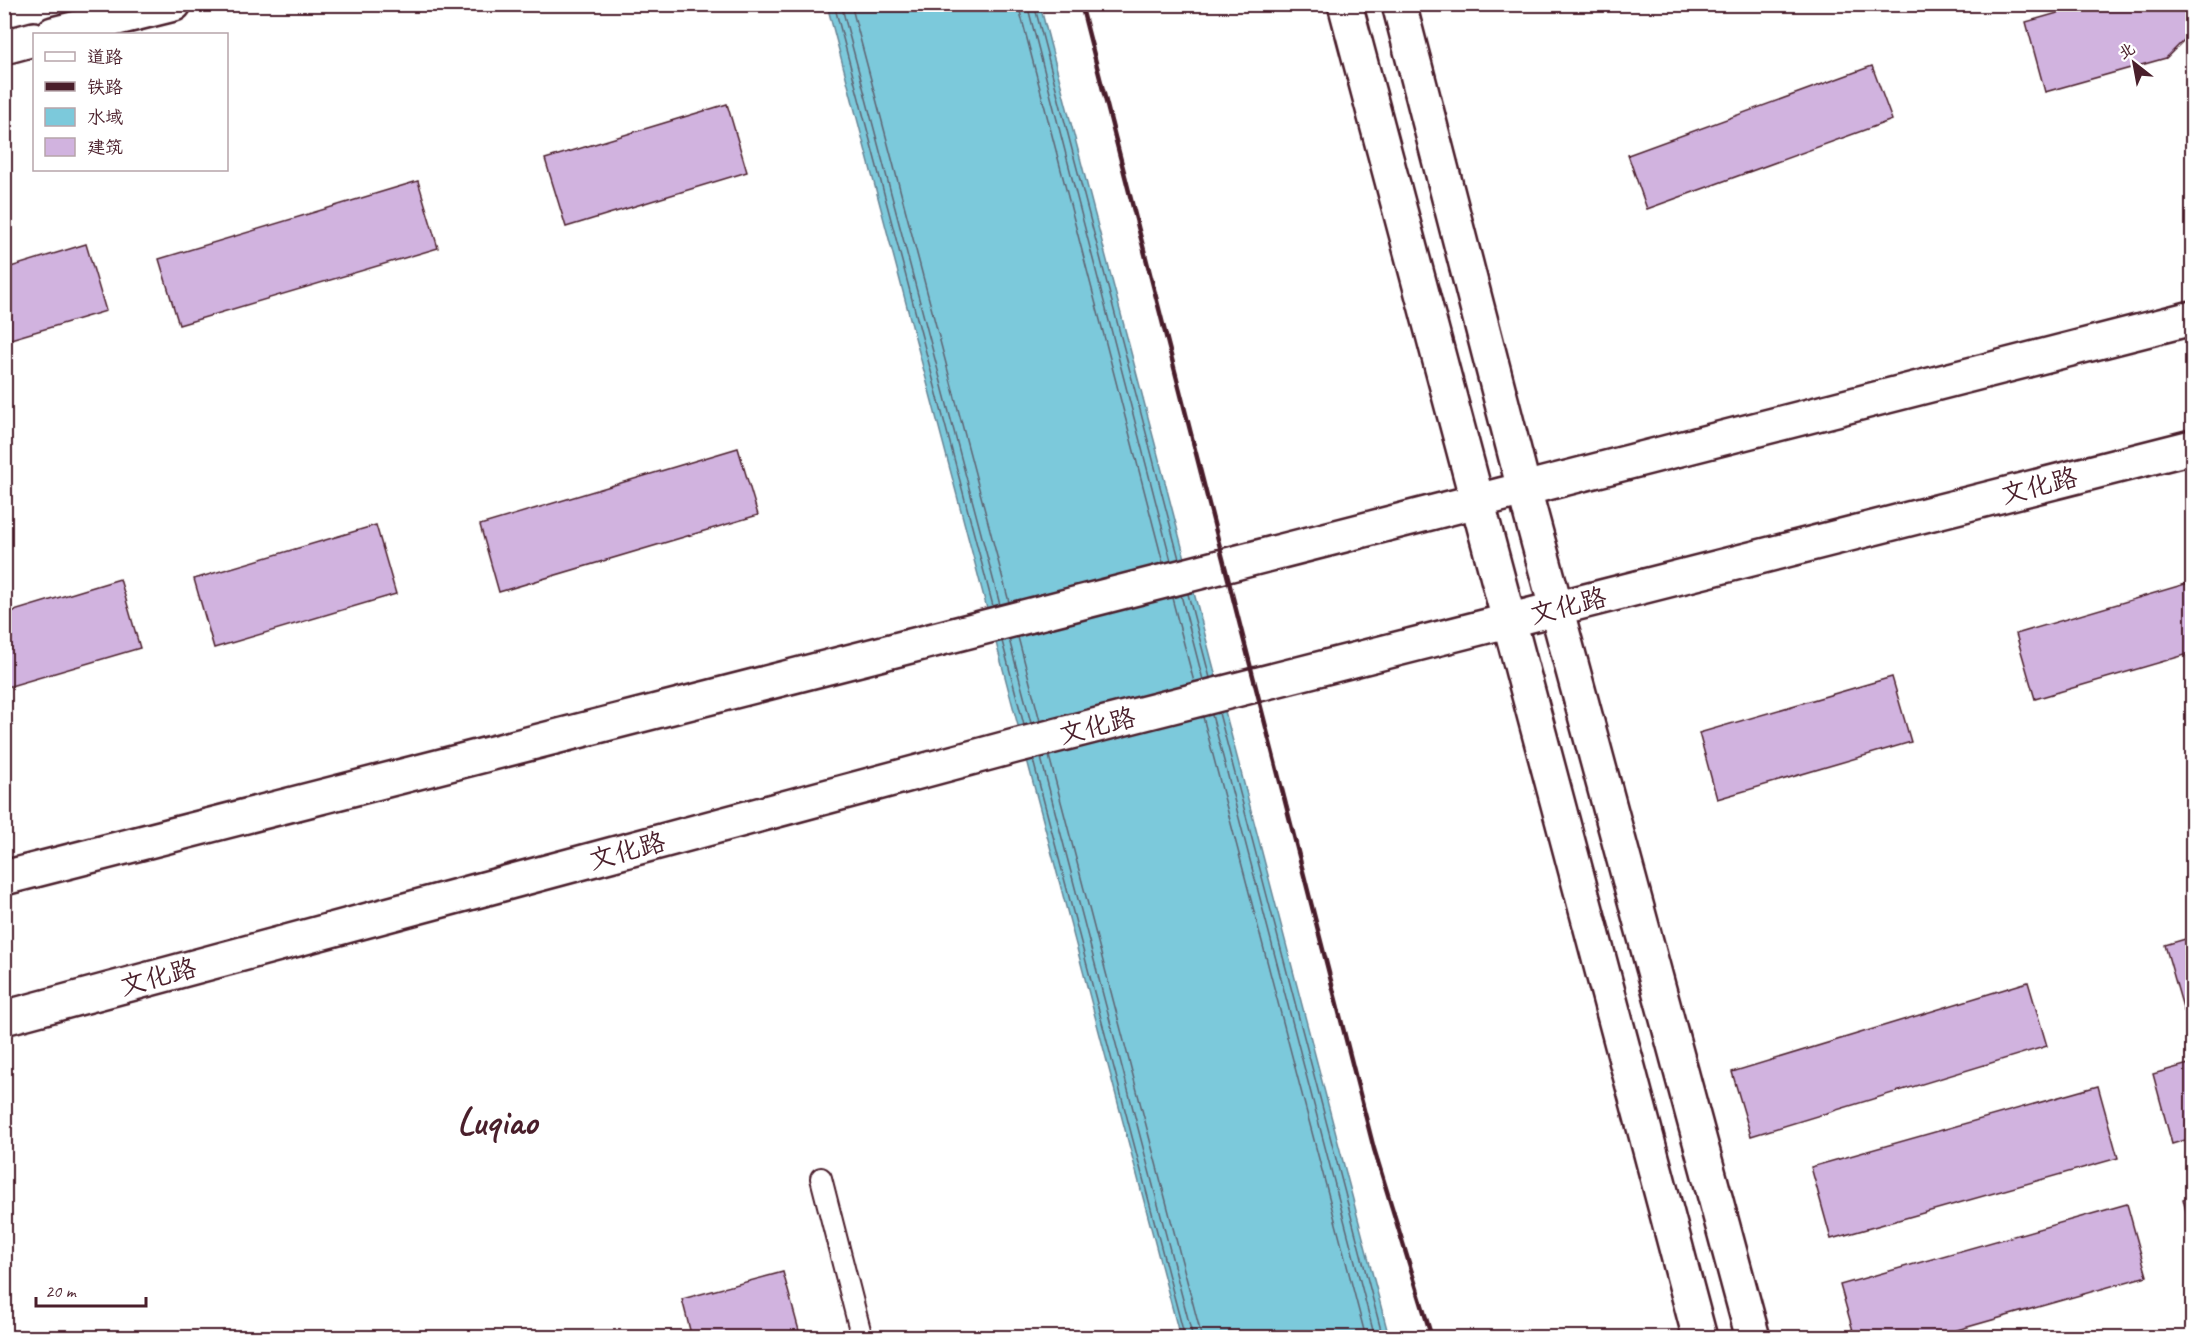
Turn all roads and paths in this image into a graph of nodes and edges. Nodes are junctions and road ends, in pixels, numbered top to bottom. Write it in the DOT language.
graph roads {
  1 [pos="174,4"];
  2 [pos="1345,4"];
  3 [pos="1399,4"];
  4 [pos="57,33"];
  5 [pos="33,39"];
  6 [pos="4,47"];
  7 [pos="2193,318"];
  8 [pos="2193,447"];
  9 [pos="1524,489"];
  10 [pos="1476,502"];
  11 [pos="1557,609"];
  12 [pos="1509,621"];
  13 [pos="4,878"];
  14 [pos="4,1018"];
  15 [pos="821,1178"];
  16 [pos="862,1338"];
  17 [pos="1700,1338"];
  18 [pos="1753,1338"];
  1 -- 4 [label="main road"];
  2 -- 10 [label="main road"];
  3 -- 9 [label="main road"];
  5 -- 6 [label="main road"];
  7 -- 9 [label="main road"];
  8 -- 11 [label="main road, 文化路"];
  9 -- 10 [label="main road"];
  9 -- 11 [label="main road"];
  10 -- 12 [label="main road"];
  10 -- 13 [label="main road"];
  11 -- 12 [label="main road, 文化路"];
  11 -- 18 [label="main road"];
  12 -- 14 [label="main road, 文化路"];
  12 -- 17 [label="main road"];
  15 -- 16 [label="lane"];
}
